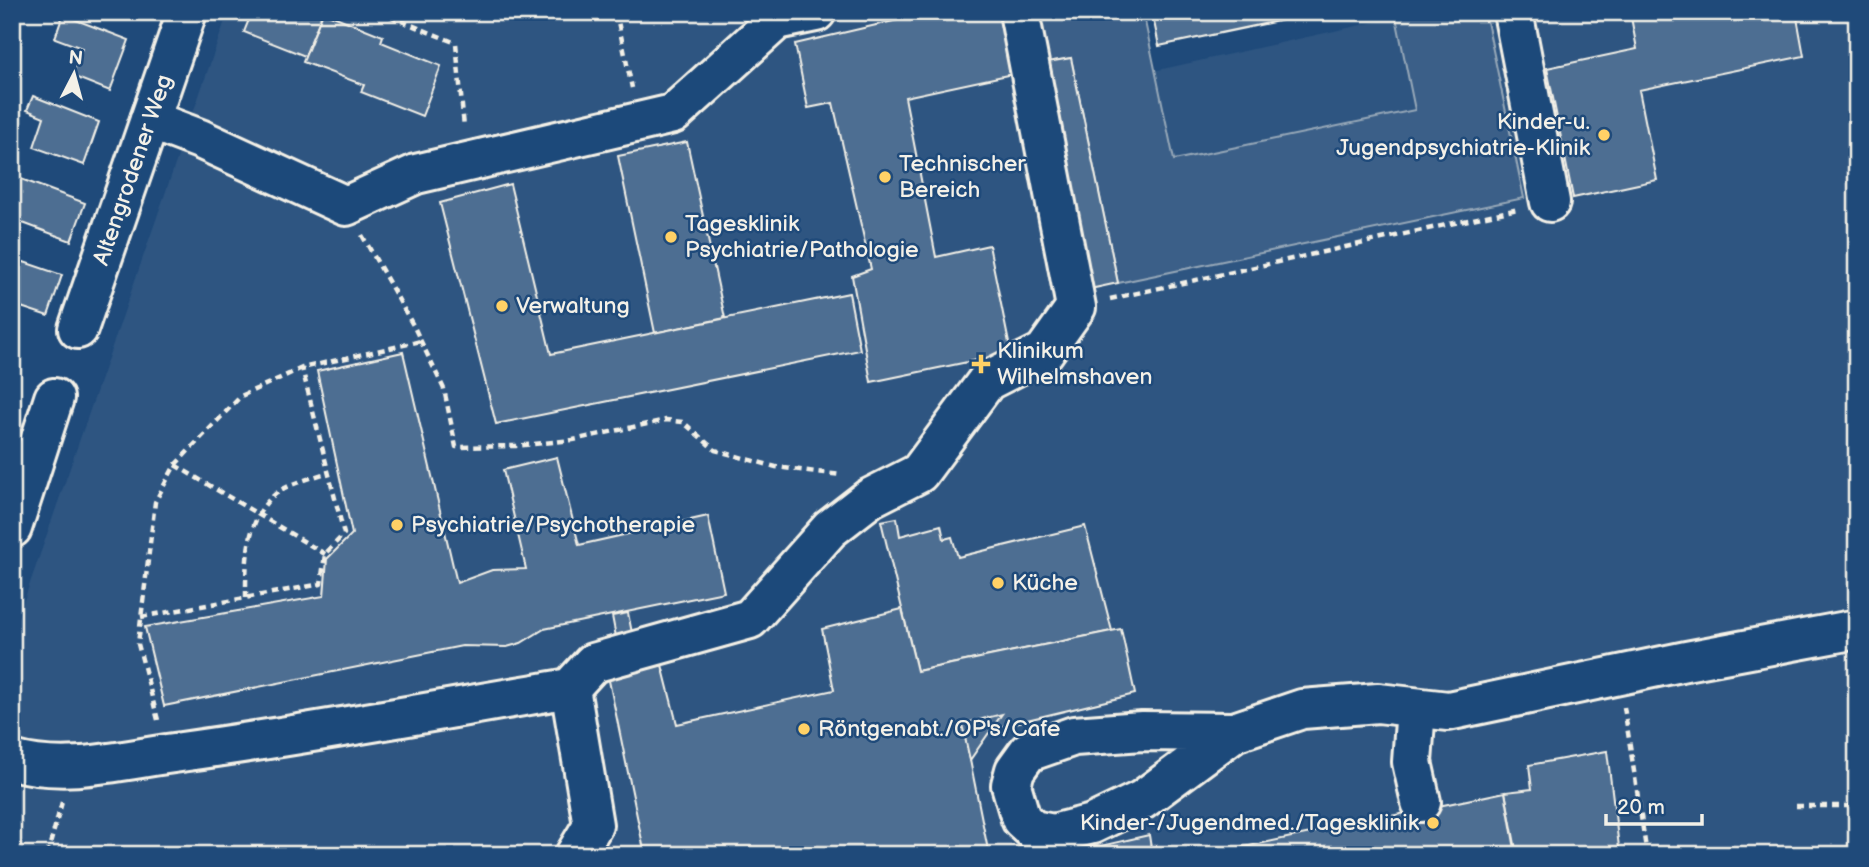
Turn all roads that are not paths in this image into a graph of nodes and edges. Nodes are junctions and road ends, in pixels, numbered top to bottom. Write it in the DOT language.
graph roads {
  1 [pos="187,12"];
  2 [pos="816,12"];
  3 [pos="1019,12"];
  4 [pos="1513,12"];
  5 [pos="150,120"];
  6 [pos="1550,202"];
  7 [pos="78,329"];
  8 [pos="54,398"];
  9 [pos="12,528"];
  10 [pos="1857,629"];
  11 [pos="570,688"];
  12 [pos="1416,708"];
  13 [pos="1234,732"];
  14 [pos="12,760"];
  15 [pos="1420,802"];
  16 [pos="575,855"];
  1 -- 5 [label="street, Altengrodener Weg"];
  2 -- 5 [label="street"];
  3 -- 11 [label="street"];
  4 -- 6 [label="street"];
  5 -- 7 [label="street, Altengrodener Weg"];
  8 -- 9 [label="street"];
  10 -- 12 [label="street"];
  11 -- 14 [label="street"];
  11 -- 16 [label="street"];
  12 -- 13 [label="street"];
  12 -- 15 [label="street"];
  13 -- 13 [label="street"];
}
